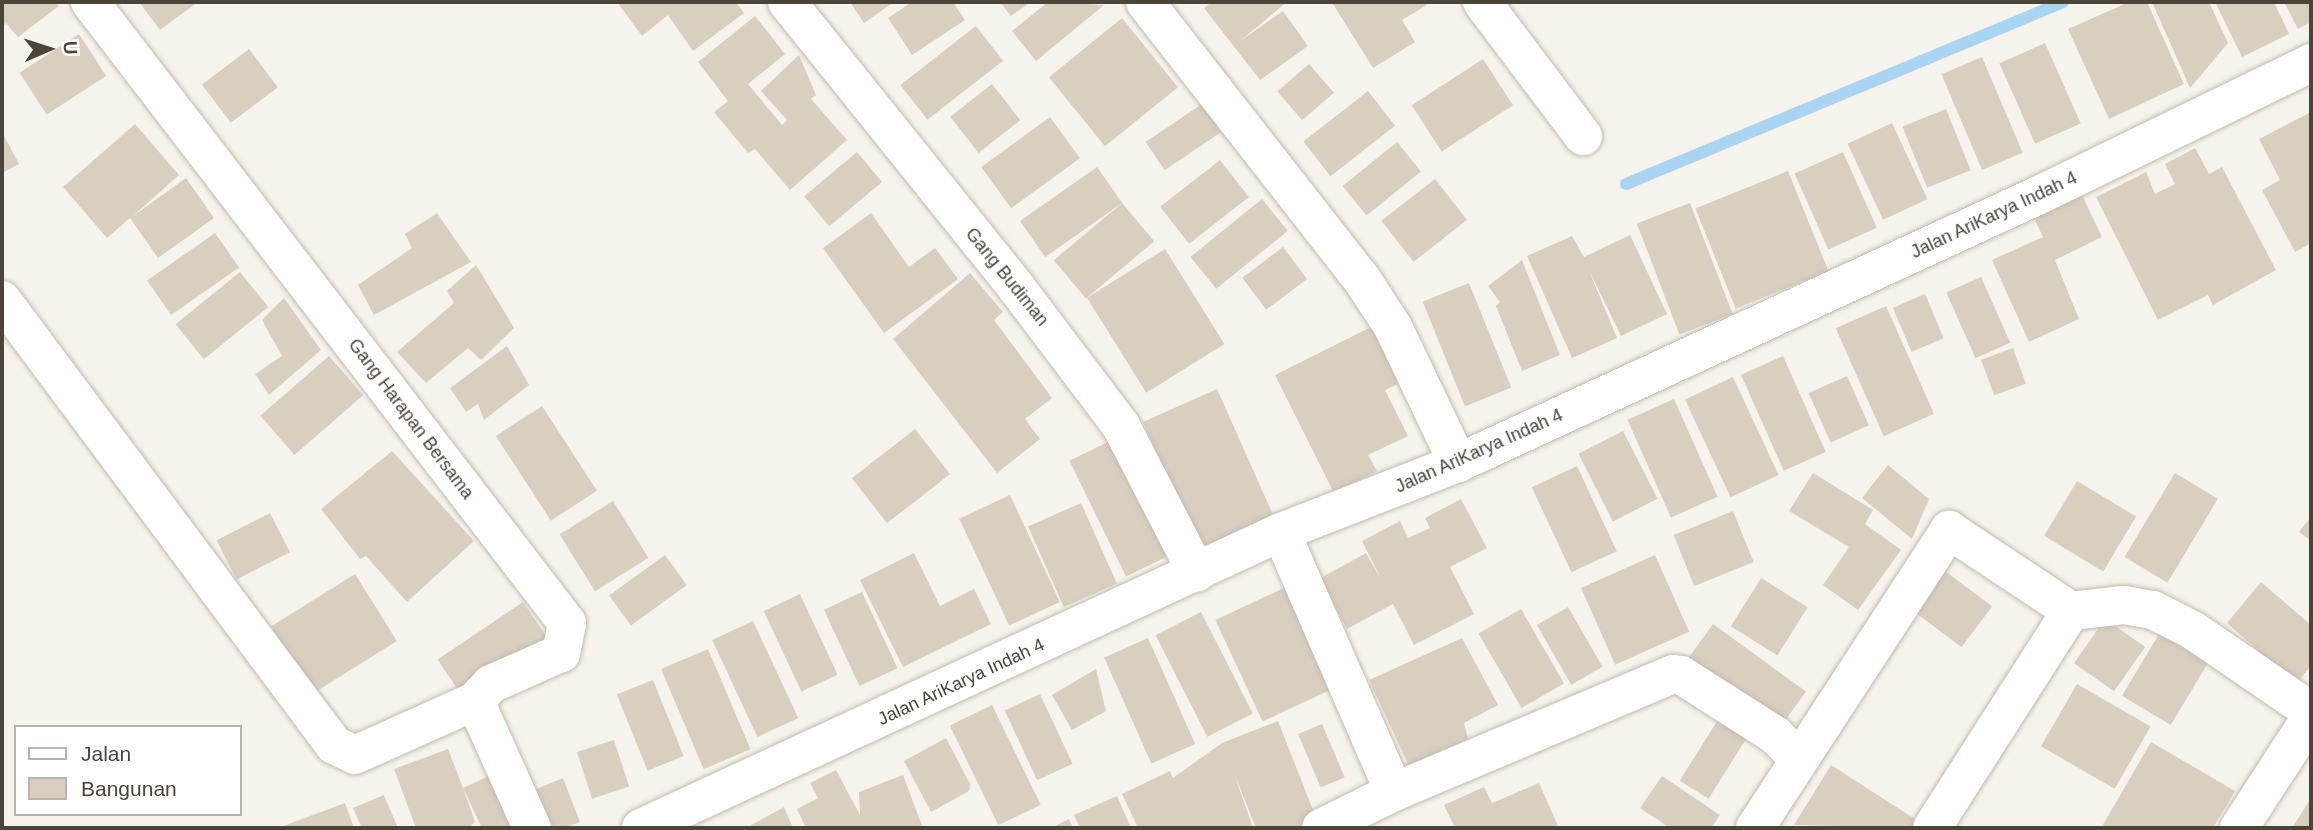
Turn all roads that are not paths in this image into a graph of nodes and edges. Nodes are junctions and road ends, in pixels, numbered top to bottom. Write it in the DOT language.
graph roads {
  1 [pos="90,2"];
  2 [pos="786,2"];
  3 [pos="1145,2"];
  4 [pos="1482,2"];
  5 [pos="2311,63"];
  6 [pos="1583,136"];
  7 [pos="2,300"];
  8 [pos="1458,463"];
  9 [pos="1281,532"];
  10 [pos="1197,573"];
  11 [pos="2071,611"];
  12 [pos="475,701"];
  13 [pos="2311,711"];
  14 [pos="2311,717"];
  15 [pos="1799,759"];
  16 [pos="1395,792"];
  17 [pos="532,828"];
  18 [pos="642,828"];
  19 [pos="1321,828"];
  20 [pos="1755,828"];
  21 [pos="1932,828"];
  22 [pos="2239,828"];
  1 -- 12 [label="street, Gang Harapan Bersama"];
  2 -- 10 [label="street, Gang Budiman"];
  3 -- 8 [label="street"];
  4 -- 6 [label="street"];
  5 -- 8 [label="street, Jalan AriKarya Indah 4"];
  7 -- 12 [label="street"];
  8 -- 9 [label="street, Jalan AriKarya Indah 4"];
  9 -- 10 [label="street, Jalan AriKarya Indah 4"];
  9 -- 16 [label="street"];
  10 -- 18 [label="street, Jalan AriKarya Indah 4"];
  11 -- 13 [label="street"];
  11 -- 15 [label="street"];
  11 -- 21 [label="street"];
  12 -- 17 [label="street"];
  14 -- 22 [label="street"];
  15 -- 16 [label="street"];
  15 -- 20 [label="street"];
  16 -- 19 [label="street"];
}
